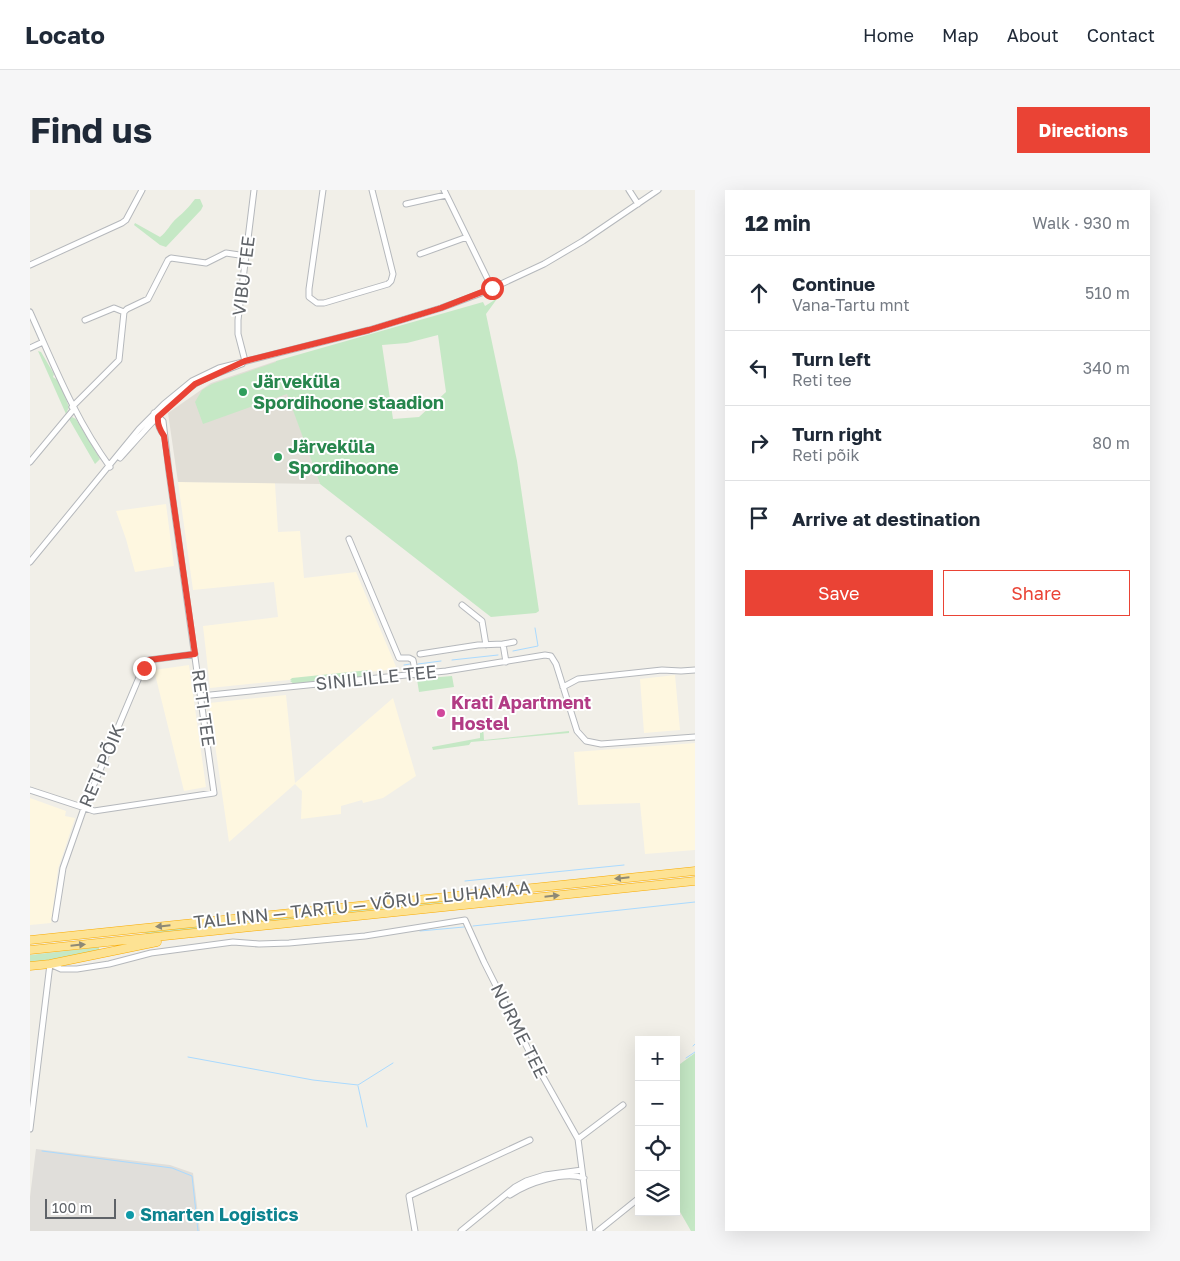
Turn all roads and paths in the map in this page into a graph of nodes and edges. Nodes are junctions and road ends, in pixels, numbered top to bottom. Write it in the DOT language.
graph roads {
  1 [pos="142,190"];
  2 [pos="254,190"];
  3 [pos="323,190"];
  4 [pos="372,190"];
  5 [pos="629,190"];
  6 [pos="658,190"];
  7 [pos="445,192"];
  8 [pos="406,204"];
  9 [pos="638,204"];
  10 [pos="467,237"];
  11 [pos="420,254"];
  12 [pos="246,256"];
  13 [pos="30,265"];
  14 [pos="492,288"];
  15 [pos="30,312"];
  16 [pos="124,312"];
  17 [pos="85,320"];
  18 [pos="44,342"];
  19 [pos="30,348"];
  20 [pos="245,361"];
  21 [pos="73,408"];
  22 [pos="156,415"];
  23 [pos="30,462"];
  24 [pos="110,466"];
  25 [pos="349,539"];
  26 [pos="30,562"];
  27 [pos="462,605"];
  28 [pos="514,642"];
  29 [pos="503,644"];
  30 [pos="486,645"];
  31 [pos="195,654"];
  32 [pos="420,654"];
  33 [pos="506,662"];
  34 [pos="695,670"];
  35 [pos="416,675"];
  36 [pos="563,686"];
  37 [pos="201,696"];
  38 [pos="695,737"];
  39 [pos="30,790"];
  40 [pos="84,808"];
  41 [pos="695,871"];
  42 [pos="695,881"];
  43 [pos="55,919"];
  44 [pos="198,933"];
  45 [pos="30,940"];
  46 [pos="30,950"];
  47 [pos="50,964"];
  48 [pos="30,966"];
  49 [pos="623,1105"];
  50 [pos="30,1129"];
  51 [pos="530,1140"];
  52 [pos="578,1140"];
  53 [pos="582,1170"];
  54 [pos="584,1178"];
  55 [pos="499,1201"];
  56 [pos="635,1201"];
  57 [pos="415,1231"];
  58 [pos="461,1231"];
  59 [pos="590,1231"];
  60 [pos="598,1231"];
  1 -- 13 [label="street"];
  2 -- 12 [label="street, VIBU TEE"];
  3 -- 4 [label="street"];
  5 -- 9 [label="street"];
  6 -- 9 [label="street"];
  7 -- 8 [label="street"];
  7 -- 10 [label="street"];
  9 -- 14 [label="street"];
  10 -- 11 [label="street"];
  10 -- 14 [label="street"];
  12 -- 16 [label="street"];
  12 -- 20 [label="street, VIBU TEE"];
  14 -- 20 [label="street"];
  15 -- 18 [label="street"];
  16 -- 17 [label="street"];
  16 -- 21 [label="street"];
  18 -- 19 [label="street"];
  18 -- 21 [label="street"];
  20 -- 22 [label="street"];
  21 -- 23 [label="street"];
  21 -- 24 [label="street"];
  22 -- 24 [label="street"];
  22 -- 31 [label="street, RETI TEE"];
  24 -- 26 [label="street"];
  25 -- 35 [label="street"];
  27 -- 30 [label="street"];
  28 -- 29 [label="street"];
  29 -- 30 [label="street"];
  29 -- 33 [label="street"];
  30 -- 32 [label="street"];
  31 -- 37 [label="street, RETI TEE"];
  31 -- 40 [label="street, RETI PÕIK"];
  33 -- 35 [label="street, SINILILLE TEE"];
  33 -- 36 [label="street, SINILILLE TEE"];
  34 -- 36 [label="street"];
  35 -- 37 [label="street, SINILILLE TEE"];
  36 -- 38 [label="street"];
  37 -- 40 [label="street, RETI TEE"];
  39 -- 40 [label="street, RETI TEE"];
  40 -- 43 [label="street, RETI PÕIK"];
  41 -- 45 [label="highway, TALLINN — TARTU — VÕRU — LUHAMAA, one-way"];
  44 -- 42 [label="highway, TALLINN — TARTU — VÕRU — LUHAMAA, one-way"];
  46 -- 44 [label="highway, TALLINN — TARTU — VÕRU — LUHAMAA, one-way"];
  44 -- 47 [label="highway"];
  47 -- 48 [label="highway"];
  47 -- 50 [label="street"];
  47 -- 52 [label="street, NURME TEE"];
  49 -- 52 [label="street"];
  51 -- 57 [label="street"];
  52 -- 53 [label="street"];
  53 -- 54 [label="street"];
  53 -- 55 [label="street"];
  54 -- 55 [label="street"];
  54 -- 59 [label="street"];
  55 -- 58 [label="street"];
  56 -- 60 [label="street"];
}
